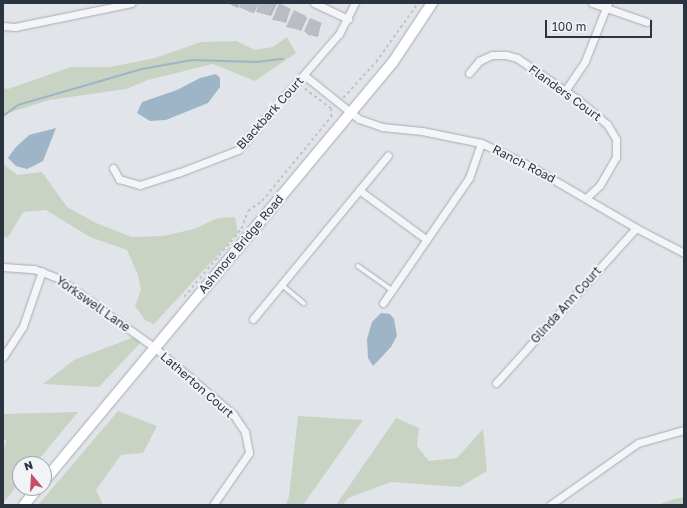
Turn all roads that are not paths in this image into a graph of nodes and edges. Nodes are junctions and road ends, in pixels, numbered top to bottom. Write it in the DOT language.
graph roads {
  1 [pos="132,3"];
  2 [pos="314,3"];
  3 [pos="355,3"];
  4 [pos="432,3"];
  5 [pos="592,3"];
  6 [pos="607,6"];
  7 [pos="348,19"];
  8 [pos="647,22"];
  9 [pos="3,26"];
  10 [pos="469,73"];
  11 [pos="304,75"];
  12 [pos="565,91"];
  13 [pos="351,113"];
  14 [pos="482,143"];
  15 [pos="388,155"];
  16 [pos="113,168"];
  17 [pos="359,190"];
  18 [pos="586,198"];
  19 [pos="636,228"];
  20 [pos="427,240"];
  21 [pos="684,253"];
  22 [pos="358,266"];
  23 [pos="3,267"];
  24 [pos="42,271"];
  25 [pos="281,284"];
  26 [pos="392,290"];
  27 [pos="304,303"];
  28 [pos="383,304"];
  29 [pos="253,319"];
  30 [pos="155,348"];
  31 [pos="3,357"];
  32 [pos="496,383"];
  33 [pos="684,430"];
  34 [pos="52,471"];
  35 [pos="31,496"];
  36 [pos="24,505"];
  37 [pos="213,505"];
  38 [pos="550,505"];
  1 -- 9 [label="street"];
  2 -- 7 [label="street"];
  3 -- 7 [label="street, Blackbark Court"];
  4 -- 13 [label="main road, Ashmore Bridge Road"];
  5 -- 6 [label="street"];
  6 -- 8 [label="street"];
  6 -- 12 [label="street"];
  7 -- 11 [label="street, Blackbark Court"];
  10 -- 12 [label="street, Flanders Court"];
  11 -- 13 [label="street, Ranch Road"];
  11 -- 16 [label="street, Blackbark Court"];
  12 -- 18 [label="street, Flanders Court"];
  13 -- 14 [label="street, Ranch Road"];
  13 -- 30 [label="main road, Ashmore Bridge Road"];
  14 -- 18 [label="street, Ranch Road"];
  14 -- 20 [label="street"];
  15 -- 17 [label="street"];
  17 -- 20 [label="street"];
  17 -- 25 [label="street"];
  18 -- 19 [label="street, Ranch Road"];
  19 -- 21 [label="street, Ranch Road"];
  19 -- 32 [label="street, Glinda Ann Court"];
  20 -- 26 [label="street"];
  22 -- 26 [label="lane"];
  23 -- 24 [label="street, Yorkswell Lane"];
  24 -- 30 [label="street, Yorkswell Lane"];
  24 -- 31 [label="street"];
  25 -- 27 [label="lane"];
  25 -- 29 [label="street"];
  26 -- 28 [label="street"];
  30 -- 34 [label="main road, Ashmore Bridge Road"];
  30 -- 37 [label="street, Latherton Court"];
  33 -- 38 [label="street"];
  35 -- 36 [label="main road"];
}
